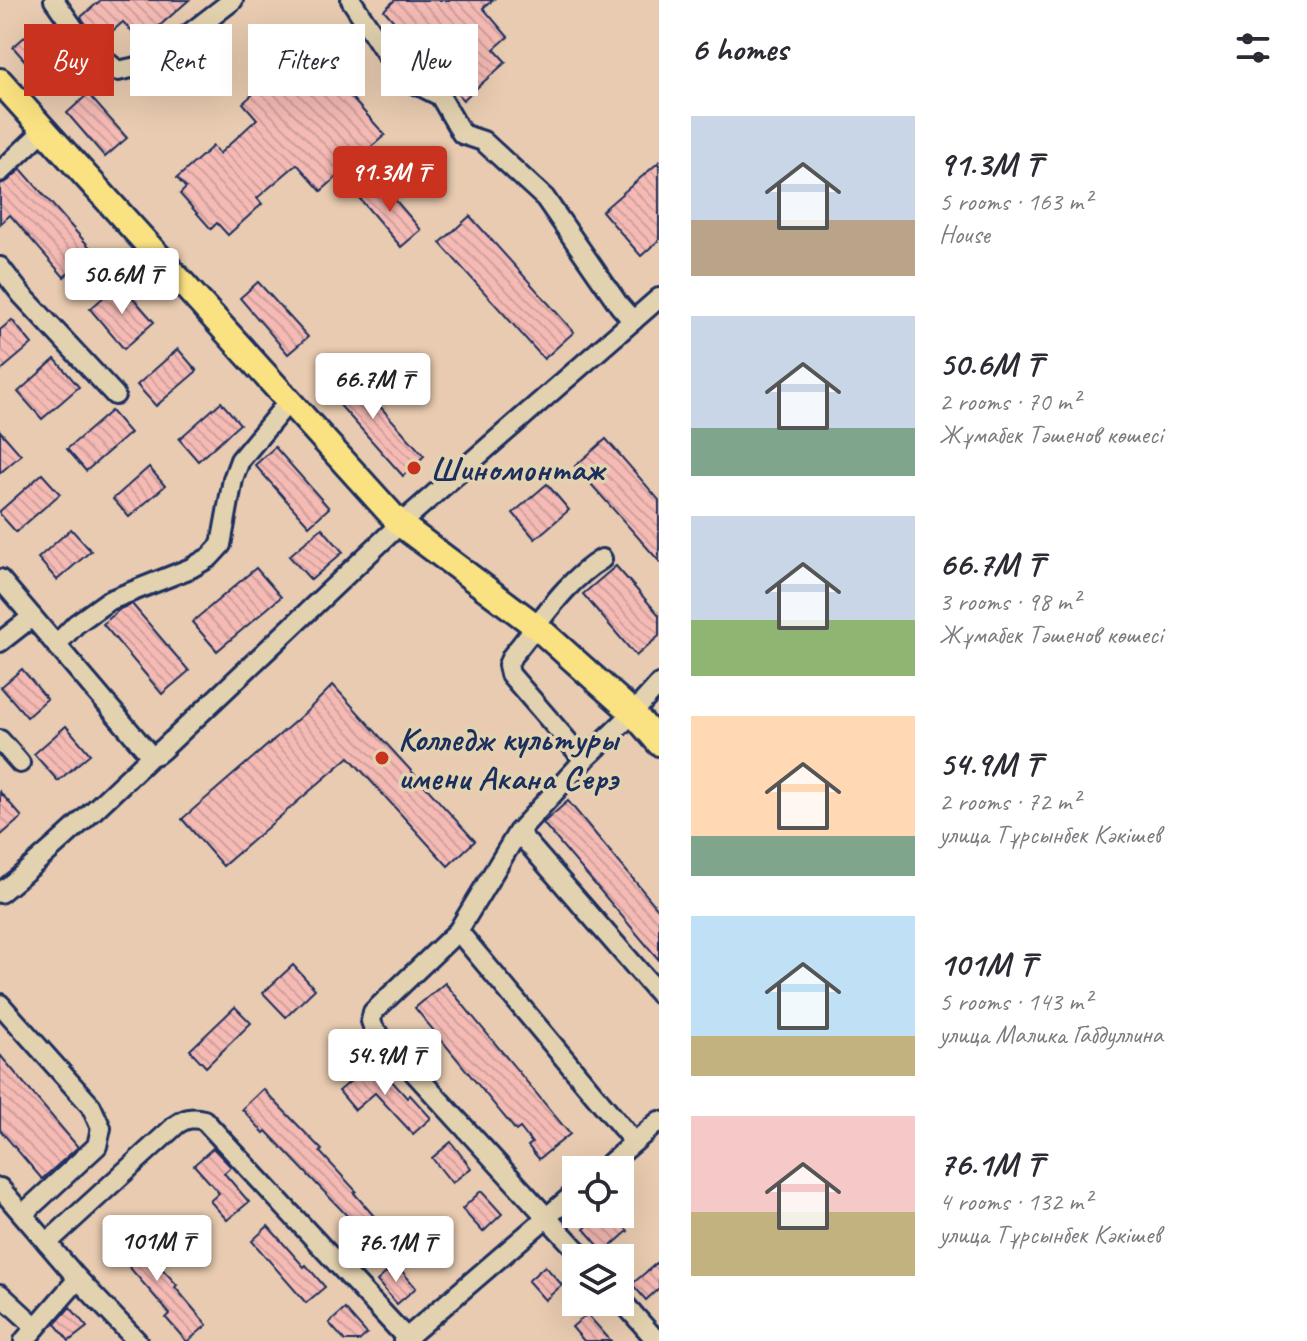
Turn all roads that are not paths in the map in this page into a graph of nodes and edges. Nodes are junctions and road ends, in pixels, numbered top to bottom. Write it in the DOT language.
graph roads {
  1 [pos="54,0"];
  2 [pos="233,0"];
  3 [pos="351,0"];
  4 [pos="0,81"];
  5 [pos="44,130"];
  6 [pos="0,172"];
  7 [pos="0,267"];
  8 [pos="659,298"];
  9 [pos="633,321"];
  10 [pos="115,395"];
  11 [pos="289,401"];
  12 [pos="400,524"];
  13 [pos="602,559"];
  14 [pos="0,579"];
  15 [pos="32,617"];
  16 [pos="537,627"];
  17 [pos="0,642"];
  18 [pos="56,645"];
  19 [pos="659,684"];
  20 [pos="633,713"];
  21 [pos="0,740"];
  22 [pos="659,743"];
  23 [pos="151,756"];
  24 [pos="584,760"];
  25 [pos="20,763"];
  26 [pos="518,832"];
  27 [pos="0,893"];
  28 [pos="458,931"];
  29 [pos="659,994"];
  30 [pos="0,1004"];
  31 [pos="659,1121"];
  32 [pos="634,1142"];
  33 [pos="618,1156"];
  34 [pos="0,1188"];
  35 [pos="562,1204"];
  36 [pos="23,1214"];
  37 [pos="548,1217"];
  38 [pos="47,1243"];
  39 [pos="572,1244"];
  40 [pos="78,1279"];
  41 [pos="0,1294"];
  42 [pos="634,1315"];
  43 [pos="36,1327"];
  44 [pos="406,1340"];
  45 [pos="24,1341"];
  46 [pos="137,1341"];
  47 [pos="657,1341"];
  1 -- 2 [label="street"];
  3 -- 9 [label="street"];
  4 -- 5 [label="main road"];
  5 -- 6 [label="street"];
  5 -- 11 [label="main road"];
  7 -- 10 [label="street"];
  8 -- 9 [label="street"];
  9 -- 12 [label="street"];
  11 -- 12 [label="main road"];
  11 -- 18 [label="street"];
  12 -- 16 [label="main road"];
  12 -- 23 [label="street"];
  13 -- 16 [label="street"];
  14 -- 15 [label="street"];
  15 -- 17 [label="street"];
  15 -- 18 [label="street"];
  16 -- 20 [label="main road"];
  16 -- 24 [label="street"];
  18 -- 23 [label="street"];
  19 -- 20 [label="street"];
  20 -- 22 [label="main road"];
  20 -- 24 [label="street"];
  21 -- 25 [label="street"];
  23 -- 27 [label="street"];
  24 -- 26 [label="street"];
  26 -- 28 [label="street"];
  26 -- 29 [label="street"];
  28 -- 32 [label="street"];
  28 -- 37 [label="street"];
  30 -- 36 [label="street"];
  31 -- 32 [label="street"];
  32 -- 33 [label="street"];
  34 -- 36 [label="street"];
  35 -- 37 [label="street"];
  36 -- 38 [label="street"];
  37 -- 39 [label="street"];
  37 -- 44 [label="street"];
  38 -- 40 [label="street"];
  38 -- 44 [label="street"];
  40 -- 43 [label="street"];
  40 -- 46 [label="street"];
  41 -- 43 [label="street"];
  42 -- 47 [label="street"];
  43 -- 45 [label="street"];
}
